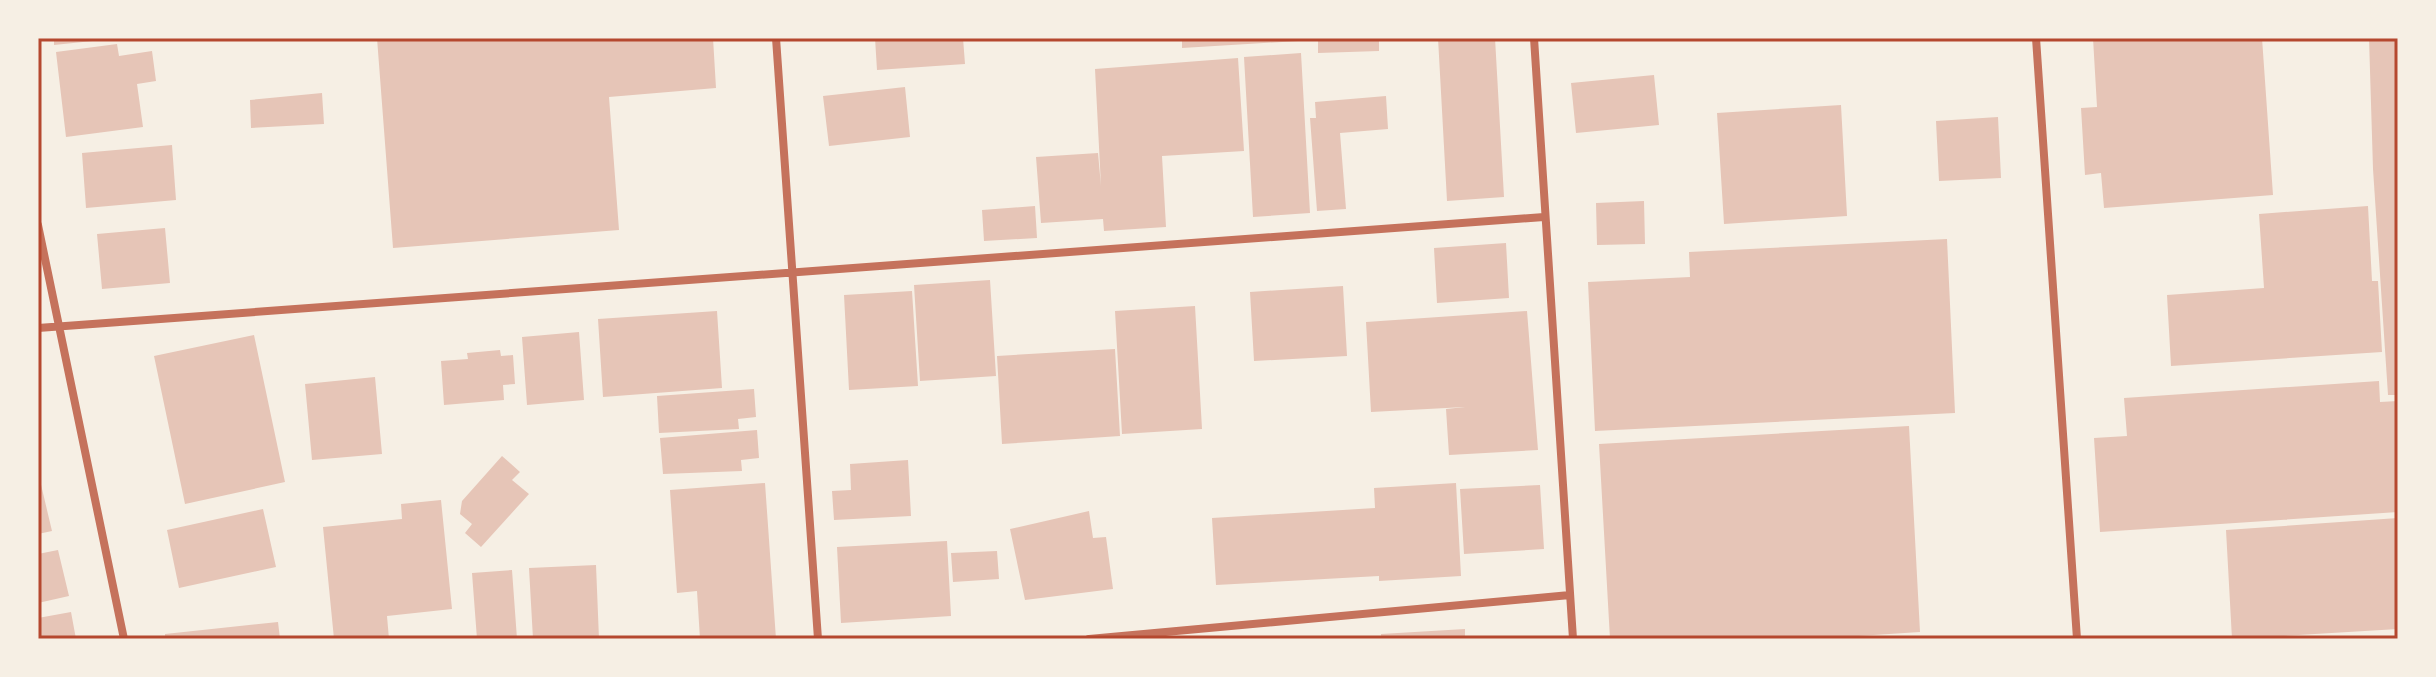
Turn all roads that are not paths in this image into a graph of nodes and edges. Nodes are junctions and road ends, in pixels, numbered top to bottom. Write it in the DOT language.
graph roads {
  1 [pos="776,38"];
  2 [pos="1534,38"];
  3 [pos="2036,38"];
  4 [pos="1544,217"];
  5 [pos="38,225"];
  6 [pos="792,272"];
  7 [pos="59,326"];
  8 [pos="38,328"];
  9 [pos="1570,595"];
  10 [pos="124,639"];
  11 [pos="818,639"];
  12 [pos="1089,639"];
  13 [pos="1573,639"];
  14 [pos="2077,639"];
  1 -- 6 [label="street"];
  2 -- 4 [label="street"];
  3 -- 14 [label="street"];
  4 -- 6 [label="street"];
  4 -- 9 [label="street"];
  5 -- 7 [label="street"];
  6 -- 7 [label="street"];
  6 -- 11 [label="street"];
  7 -- 8 [label="street"];
  7 -- 10 [label="street"];
  9 -- 12 [label="street"];
  9 -- 13 [label="street"];
}
